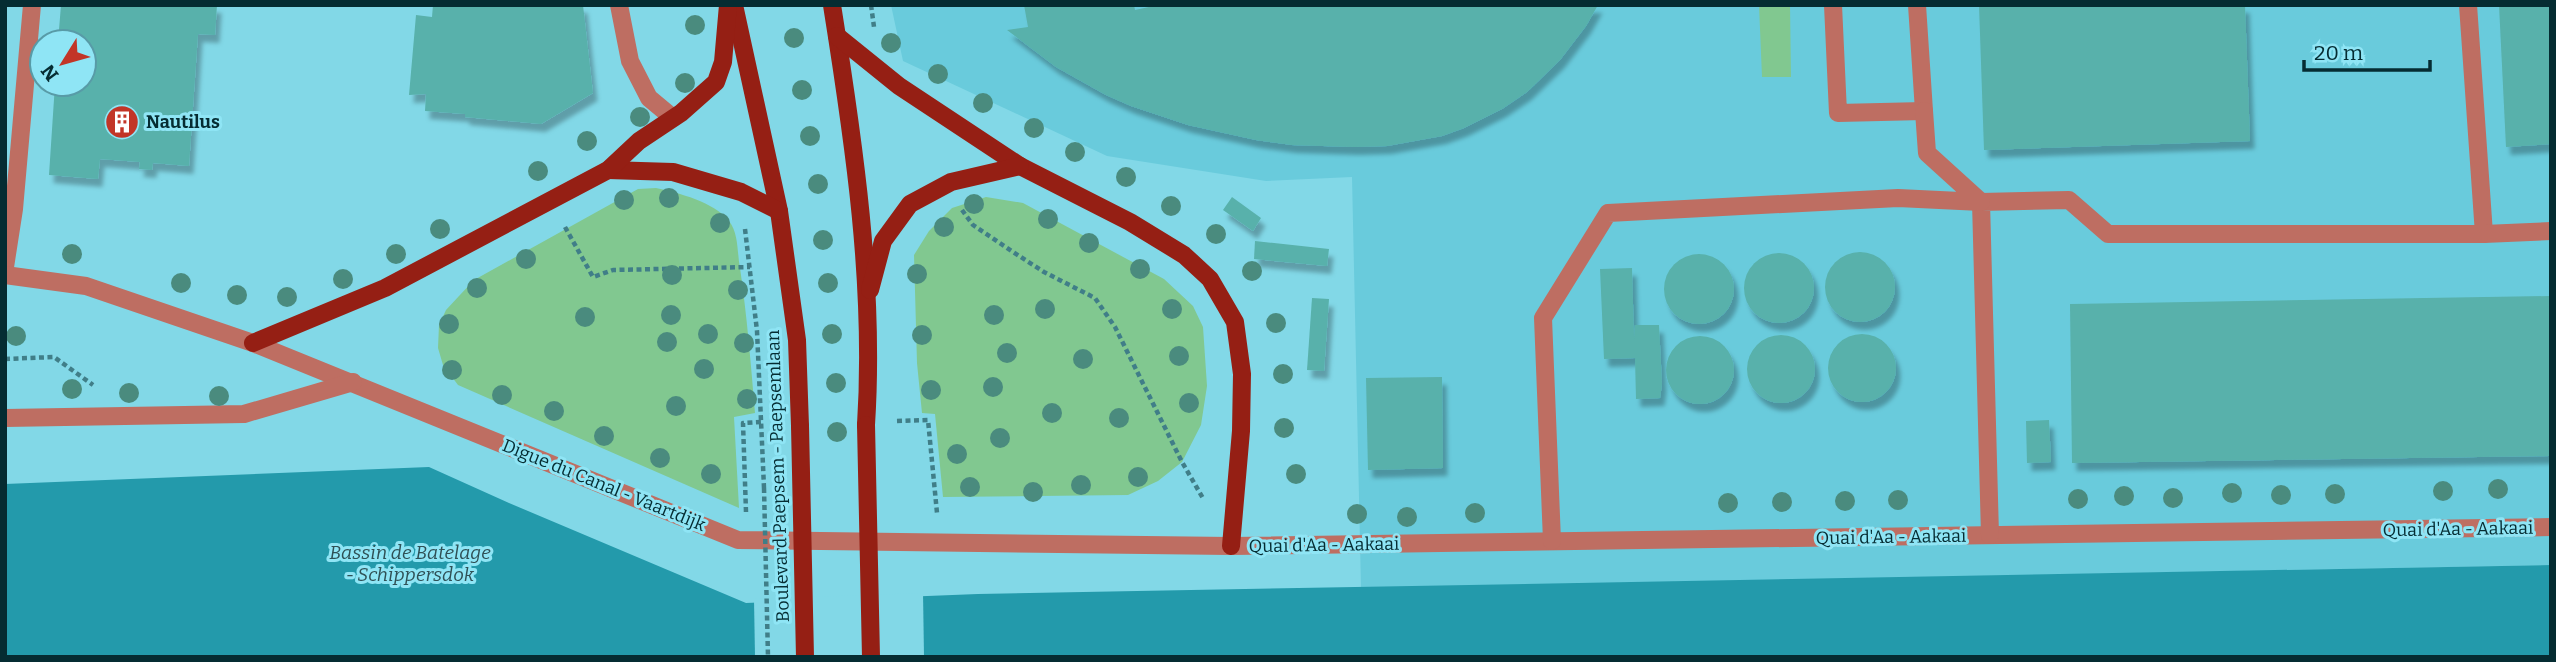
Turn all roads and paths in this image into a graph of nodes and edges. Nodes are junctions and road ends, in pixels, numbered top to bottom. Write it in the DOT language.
graph roads {
  1 [pos="32,5"];
  2 [pos="619,5"];
  3 [pos="728,5"];
  4 [pos="734,5"];
  5 [pos="832,5"];
  6 [pos="1833,5"];
  7 [pos="1917,5"];
  8 [pos="2468,5"];
  9 [pos="837,36"];
  10 [pos="1924,111"];
  11 [pos="673,118"];
  12 [pos="1020,166"];
  13 [pos="608,170"];
  14 [pos="944,186"];
  15 [pos="741,192"];
  16 [pos="550,201"];
  17 [pos="1981,202"];
  18 [pos="779,211"];
  19 [pos="2551,231"];
  20 [pos="2484,234"];
  21 [pos="5,267"];
  22 [pos="750,267"];
  23 [pos="5,275"];
  24 [pos="867,304"];
  25 [pos="253,343"];
  26 [pos="5,359"];
  27 [pos="353,382"];
  28 [pos="124,416"];
  29 [pos="5,418"];
  30 [pos="928,420"];
  31 [pos="761,422"];
  32 [pos="747,495"];
  33 [pos="935,501"];
  34 [pos="2551,527"];
  35 [pos="1990,535"];
  36 [pos="1552,541"];
  37 [pos="1231,546"];
  38 [pos="768,657"];
  39 [pos="805,657"];
  40 [pos="871,657"];
  1 -- 21 [label="street"];
  2 -- 11 [label="street"];
  3 -- 11 [label="main road"];
  4 -- 18 [label="main road, Boulevard Paepsem - Paepsemlaan"];
  5 -- 9 [label="main road"];
  6 -- 10 [label="street"];
  7 -- 10 [label="street"];
  8 -- 20 [label="street"];
  9 -- 12 [label="main road"];
  9 -- 24 [label="main road"];
  10 -- 17 [label="street"];
  11 -- 13 [label="main road"];
  12 -- 14 [label="main road"];
  12 -- 37 [label="main road"];
  13 -- 15 [label="main road"];
  13 -- 16 [label="main road"];
  14 -- 24 [label="main road"];
  14 -- 37 [label="path"];
  15 -- 18 [label="main road"];
  15 -- 22 [label="path"];
  16 -- 22 [label="path"];
  16 -- 25 [label="main road"];
  17 -- 20 [label="street"];
  17 -- 35 [label="street"];
  17 -- 36 [label="street"];
  18 -- 39 [label="main road, Boulevard Paepsem - Paepsemlaan, bridge"];
  19 -- 20 [label="street"];
  22 -- 31 [label="path"];
  23 -- 25 [label="street, Digue du Canal - Vaartdijk"];
  24 -- 40 [label="main road, bridge"];
  25 -- 27 [label="street, Digue du Canal - Vaartdijk"];
  26 -- 28 [label="path"];
  27 -- 28 [label="street"];
  27 -- 37 [label="street, Digue du Canal - Vaartdijk"];
  28 -- 29 [label="street"];
  30 -- 33 [label="path"];
  31 -- 32 [label="path"];
  31 -- 38 [label="path, bridge"];
  34 -- 35 [label="street, Quai d'Aa - Aakaai"];
  35 -- 36 [label="street, Quai d'Aa - Aakaai"];
  36 -- 37 [label="street, Quai d'Aa - Aakaai"];
}
